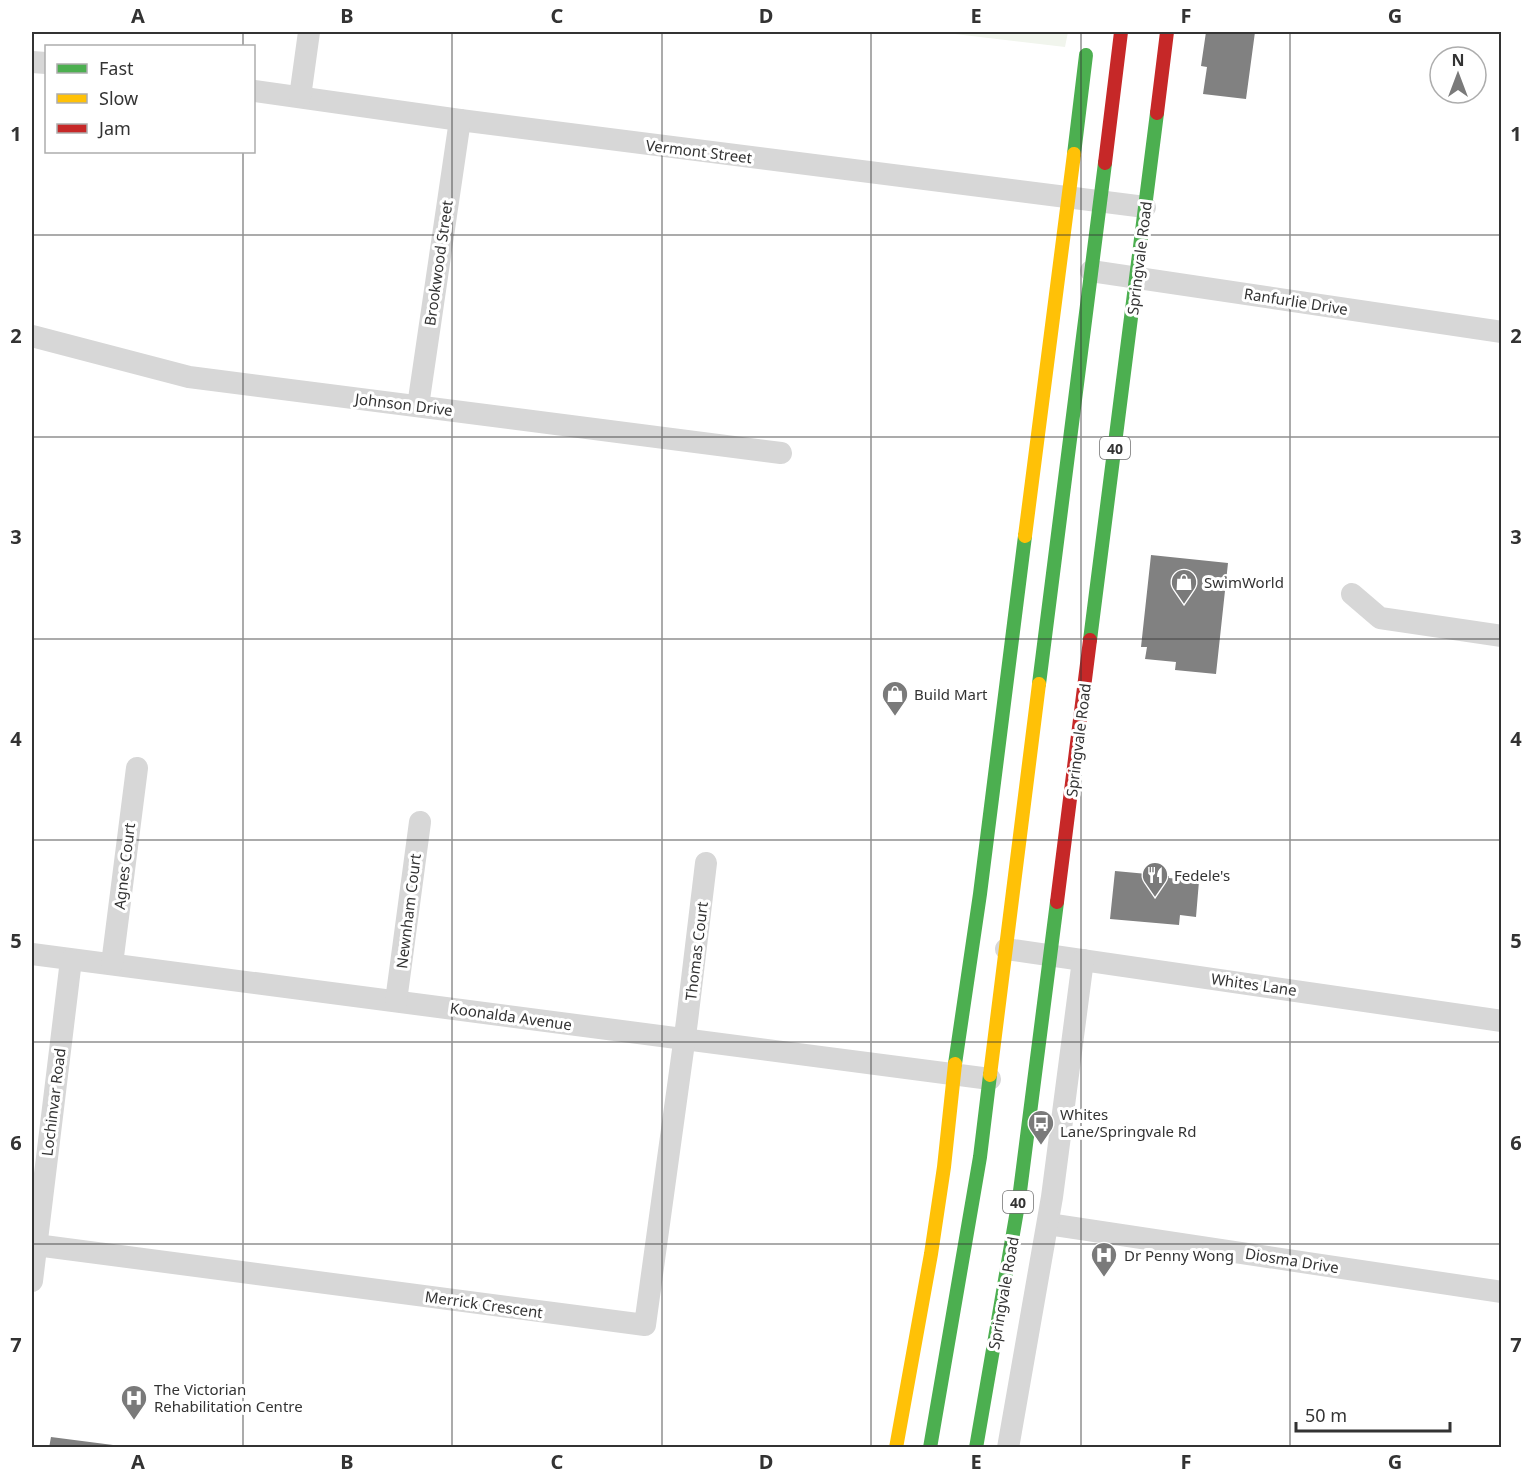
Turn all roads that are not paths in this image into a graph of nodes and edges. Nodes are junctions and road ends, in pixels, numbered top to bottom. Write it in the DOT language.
graph roads {
  1 [pos="309,32"];
  2 [pos="1121,32"];
  3 [pos="1167,32"];
  4 [pos="1086,55"];
  5 [pos="255,91"];
  6 [pos="300,97"];
  7 [pos="460,120"];
  8 [pos="1066,198"];
  9 [pos="1100,201"];
  10 [pos="1145,207"];
  11 [pos="1091,271"];
  12 [pos="1137,278"];
  13 [pos="1502,332"];
  14 [pos="32,336"];
  15 [pos="418,406"];
  16 [pos="781,453"];
  17 [pos="1352,594"];
  18 [pos="1502,636"];
  19 [pos="137,768"];
  20 [pos="420,822"];
  21 [pos="706,863"];
  22 [pos="1006,949"];
  23 [pos="32,954"];
  24 [pos="1050,955"];
  25 [pos="71,960"];
  26 [pos="1083,960"];
  27 [pos="112,964"];
  28 [pos="396,1001"];
  29 [pos="1502,1021"];
  30 [pos="685,1039"];
  31 [pos="954,1075"];
  32 [pos="990,1079"];
  33 [pos="1048,1224"];
  34 [pos="36,1245"];
  35 [pos="32,1281"];
  36 [pos="1502,1292"];
  37 [pos="896,1448"];
  38 [pos="930,1448"];
  39 [pos="976,1448"];
  40 [pos="1008,1448"];
  1 -- 6 [label="street"];
  2 -- 9 [label="main road"];
  3 -- 10 [label="main road, Springvale Road / 40"];
  4 -- 8 [label="main road"];
  5 -- 6 [label="street, Vermont Street"];
  6 -- 7 [label="street, Vermont Street"];
  7 -- 8 [label="street, Vermont Street"];
  7 -- 15 [label="street, Brookwood Street"];
  8 -- 9 [label="street, Vermont Street"];
  8 -- 31 [label="main road"];
  9 -- 10 [label="street, Vermont Street"];
  9 -- 11 [label="main road"];
  10 -- 12 [label="main road, Springvale Road / 40"];
  11 -- 12 [label="street, Ranfurlie Drive"];
  11 -- 22 [label="main road"];
  12 -- 13 [label="street, Ranfurlie Drive"];
  12 -- 24 [label="main road, Springvale Road / 40"];
  14 -- 15 [label="street, Johnson Drive"];
  15 -- 16 [label="street, Johnson Drive"];
  17 -- 18 [label="street"];
  19 -- 27 [label="street, Agnes Court"];
  20 -- 28 [label="street, Newnham Court"];
  21 -- 30 [label="street, Thomas Court"];
  22 -- 24 [label="street, Whites Lane"];
  22 -- 32 [label="main road"];
  23 -- 25 [label="street, Koonalda Avenue"];
  24 -- 26 [label="street, Whites Lane"];
  24 -- 39 [label="main road, Springvale Road / 40"];
  25 -- 27 [label="street, Koonalda Avenue"];
  25 -- 34 [label="street, Lochinvar Road"];
  26 -- 29 [label="street, Whites Lane"];
  26 -- 33 [label="street"];
  27 -- 28 [label="street, Koonalda Avenue"];
  28 -- 30 [label="street, Koonalda Avenue"];
  30 -- 31 [label="street, Koonalda Avenue"];
  30 -- 34 [label="street, Merrick Crescent"];
  31 -- 32 [label="street, Koonalda Avenue"];
  31 -- 37 [label="main road"];
  32 -- 38 [label="main road"];
  33 -- 36 [label="street, Diosma Drive"];
  33 -- 40 [label="street"];
  34 -- 35 [label="street, Lochinvar Road"];
}
